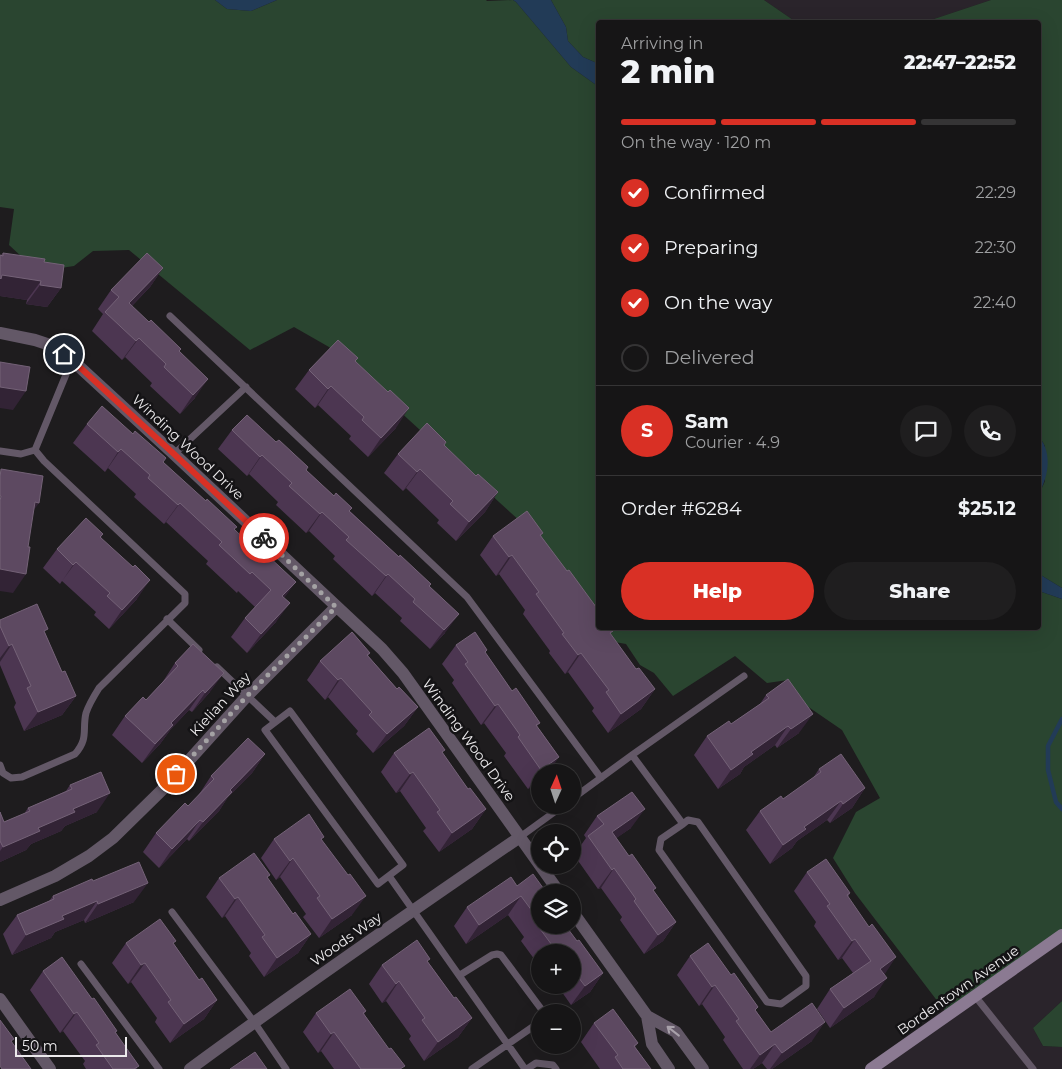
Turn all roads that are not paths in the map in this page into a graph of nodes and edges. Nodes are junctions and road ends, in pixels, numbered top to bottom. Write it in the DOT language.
graph roads {
  1 [pos="170,316"];
  2 [pos="0,333"];
  3 [pos="72,360"];
  4 [pos="246,387"];
  5 [pos="35,450"];
  6 [pos="0,451"];
  7 [pos="174,454"];
  8 [pos="336,607"];
  9 [pos="167,620"];
  10 [pos="207,658"];
  11 [pos="214,664"];
  12 [pos="744,676"];
  13 [pos="247,696"];
  14 [pos="275,722"];
  15 [pos="632,754"];
  16 [pos="0,765"];
  17 [pos="601,778"];
  18 [pos="581,792"];
  19 [pos="552,814"];
  20 [pos="683,824"];
  21 [pos="520,837"];
  22 [pos="389,876"];
  23 [pos="553,884"];
  24 [pos="0,900"];
  25 [pos="413,910"];
  26 [pos="172,912"];
  27 [pos="581,924"];
  28 [pos="1062,935"];
  29 [pos="81,964"];
  30 [pos="460,975"];
  31 [pos="975,996"];
  32 [pos="0,999"];
  33 [pos="538,1004"];
  34 [pos="647,1016"];
  35 [pos="254,1022"];
  36 [pos="531,1028"];
  37 [pos="508,1044"];
  38 [pos="50,1069"];
  39 [pos="159,1069"];
  40 [pos="190,1069"];
  41 [pos="286,1069"];
  42 [pos="472,1069"];
  43 [pos="526,1069"];
  44 [pos="556,1069"];
  45 [pos="669,1069"];
  46 [pos="703,1069"];
  47 [pos="871,1069"];
  48 [pos="1033,1069"];
  1 -- 4 [label="lane"];
  2 -- 3 [label="street, Winding Wood Drive"];
  3 -- 5 [label="lane"];
  3 -- 7 [label="street, Winding Wood Drive"];
  4 -- 7 [label="lane"];
  4 -- 17 [label="lane"];
  5 -- 6 [label="lane"];
  5 -- 9 [label="lane"];
  7 -- 8 [label="street, Winding Wood Drive"];
  8 -- 13 [label="street, Kielian Way"];
  8 -- 21 [label="street, Winding Wood Drive"];
  9 -- 10 [label="lane"];
  9 -- 16 [label="lane"];
  11 -- 13 [label="lane"];
  12 -- 15 [label="lane"];
  13 -- 14 [label="lane"];
  13 -- 24 [label="street, Kielian Way"];
  14 -- 22 [label="lane"];
  14 -- 22 [label="lane"];
  15 -- 17 [label="lane"];
  15 -- 20 [label="lane"];
  17 -- 18 [label="lane"];
  19 -- 21 [label="lane"];
  20 -- 20 [label="lane"];
  21 -- 23 [label="street, Winding Wood Drive"];
  21 -- 25 [label="street, Woods Way"];
  22 -- 25 [label="lane"];
  25 -- 30 [label="lane"];
  25 -- 35 [label="street, Woods Way"];
  26 -- 35 [label="lane"];
  27 -- 34 [label="street"];
  28 -- 31 [label="main road, Bordentown Avenue"];
  29 -- 39 [label="lane"];
  30 -- 33 [label="lane"];
  30 -- 37 [label="lane"];
  31 -- 47 [label="main road, Bordentown Avenue"];
  31 -- 48 [label="lane"];
  32 -- 38 [label="street"];
  34 -- 45 [label="street"];
  46 -- 34 [label="street, one-way"];
  35 -- 40 [label="street, Woods Way"];
  35 -- 41 [label="lane"];
  36 -- 37 [label="lane"];
  37 -- 42 [label="lane"];
  37 -- 43 [label="lane"];
  43 -- 44 [label="lane"];
}
